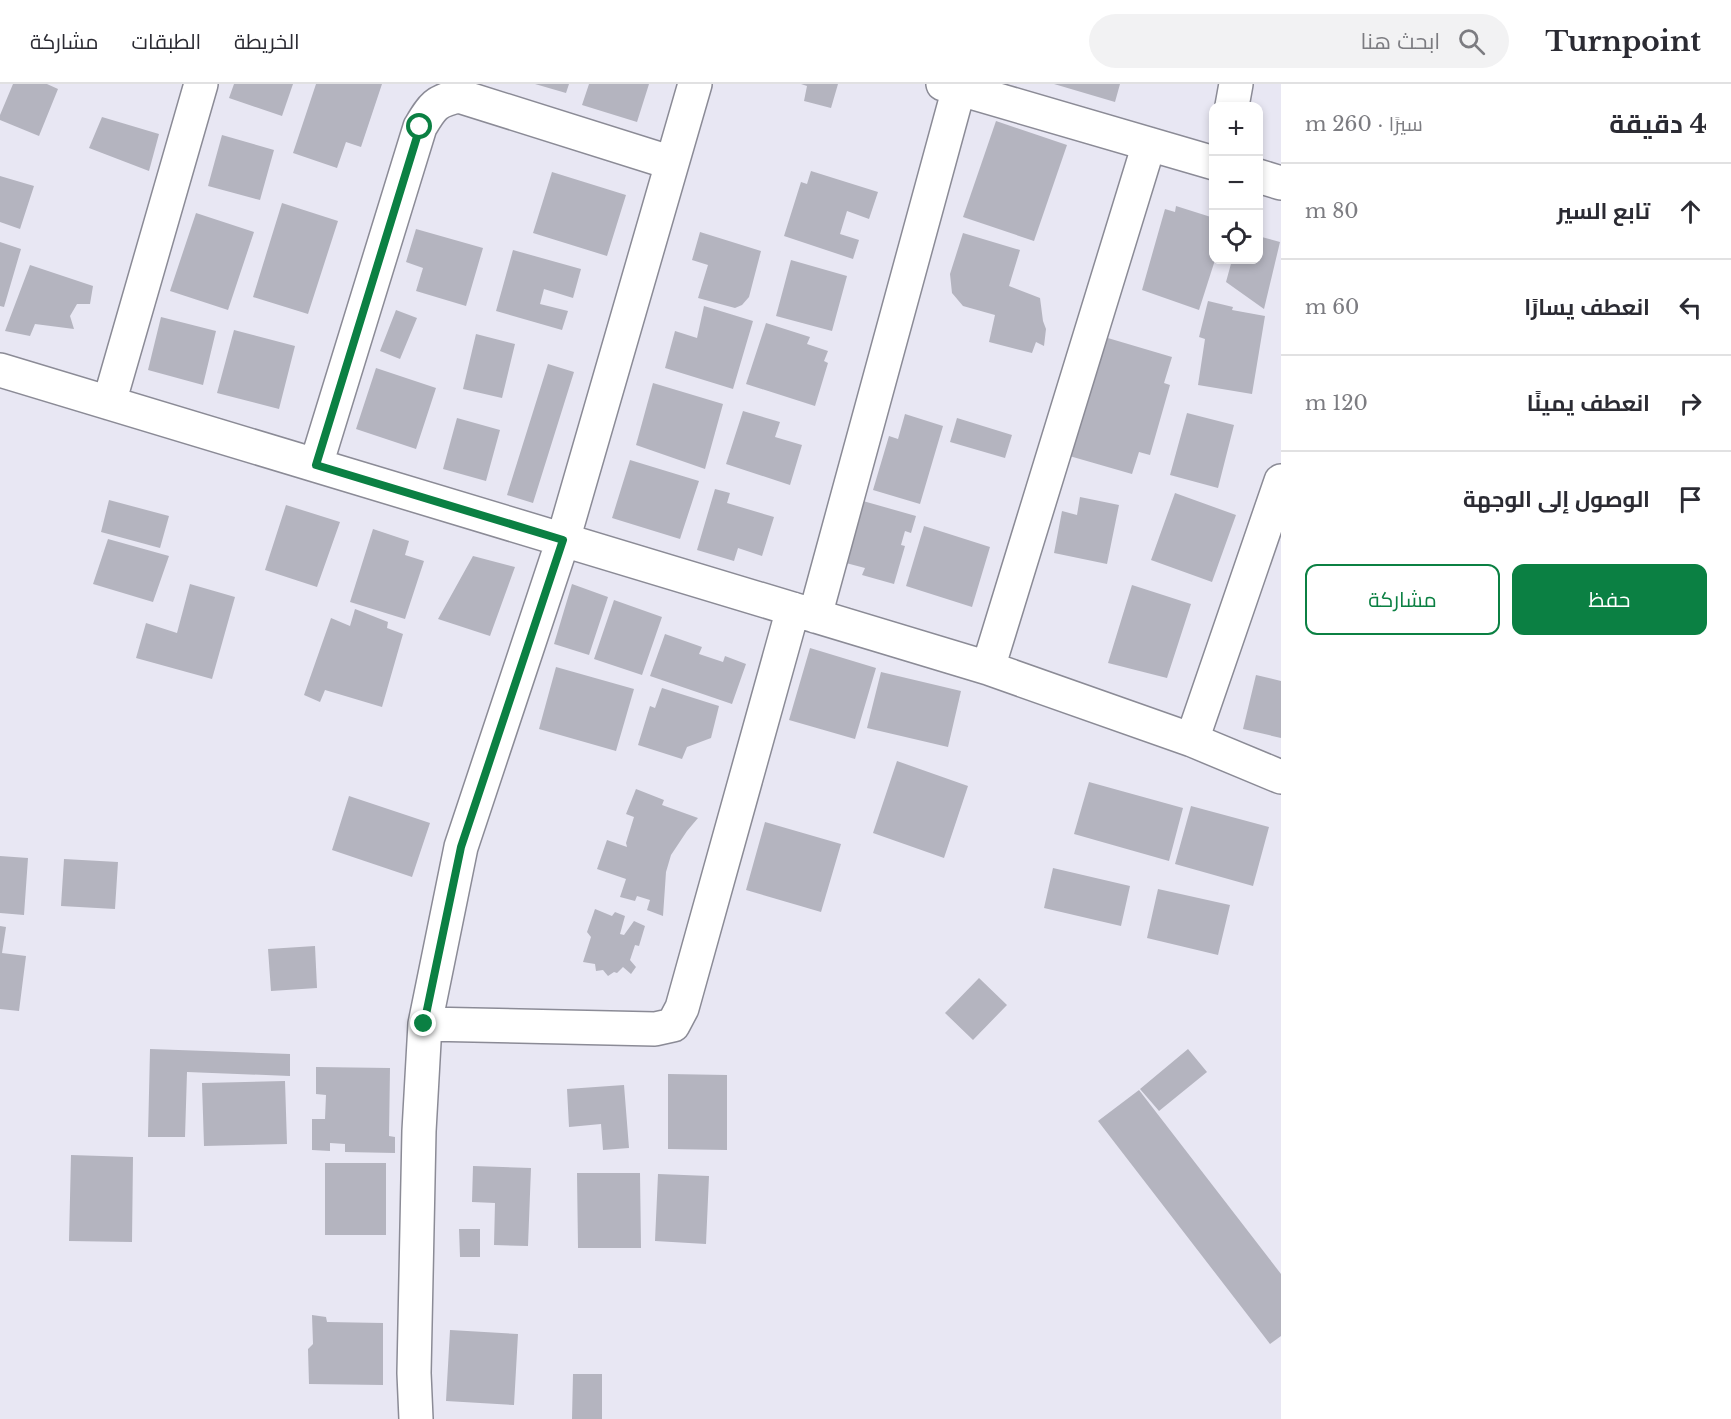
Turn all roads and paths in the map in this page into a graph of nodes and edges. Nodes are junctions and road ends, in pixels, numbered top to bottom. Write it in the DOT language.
graph roads {
  1 [pos="201,84"];
  2 [pos="695,84"];
  3 [pos="1236,84"];
  4 [pos="951,86"];
  5 [pos="1233,102"];
  6 [pos="1149,144"];
  7 [pos="1209,162"];
  8 [pos="672,163"];
  9 [pos="1263,178"];
  10 [pos="1281,183"];
  11 [pos="0,370"];
  12 [pos="109,403"];
  13 [pos="316,465"];
  14 [pos="1281,481"];
  15 [pos="563,540"];
  16 [pos="804,613"];
  17 [pos="988,668"];
  18 [pos="1192,740"];
  19 [pos="1281,777"];
  20 [pos="424,1024"];
  21 [pos="416,1419"];
  1 -- 12 [label="street"];
  2 -- 8 [label="street"];
  3 -- 5 [label="street"];
  4 -- 6 [label="street"];
  4 -- 16 [label="street"];
  6 -- 7 [label="street"];
  6 -- 17 [label="street"];
  8 -- 13 [label="street"];
  8 -- 15 [label="street"];
  9 -- 10 [label="street"];
  11 -- 12 [label="street"];
  12 -- 13 [label="street"];
  13 -- 15 [label="street"];
  14 -- 18 [label="street"];
  15 -- 16 [label="street"];
  15 -- 20 [label="street"];
  16 -- 17 [label="street"];
  16 -- 20 [label="street"];
  17 -- 18 [label="street"];
  18 -- 19 [label="street"];
  20 -- 21 [label="street"];
}
